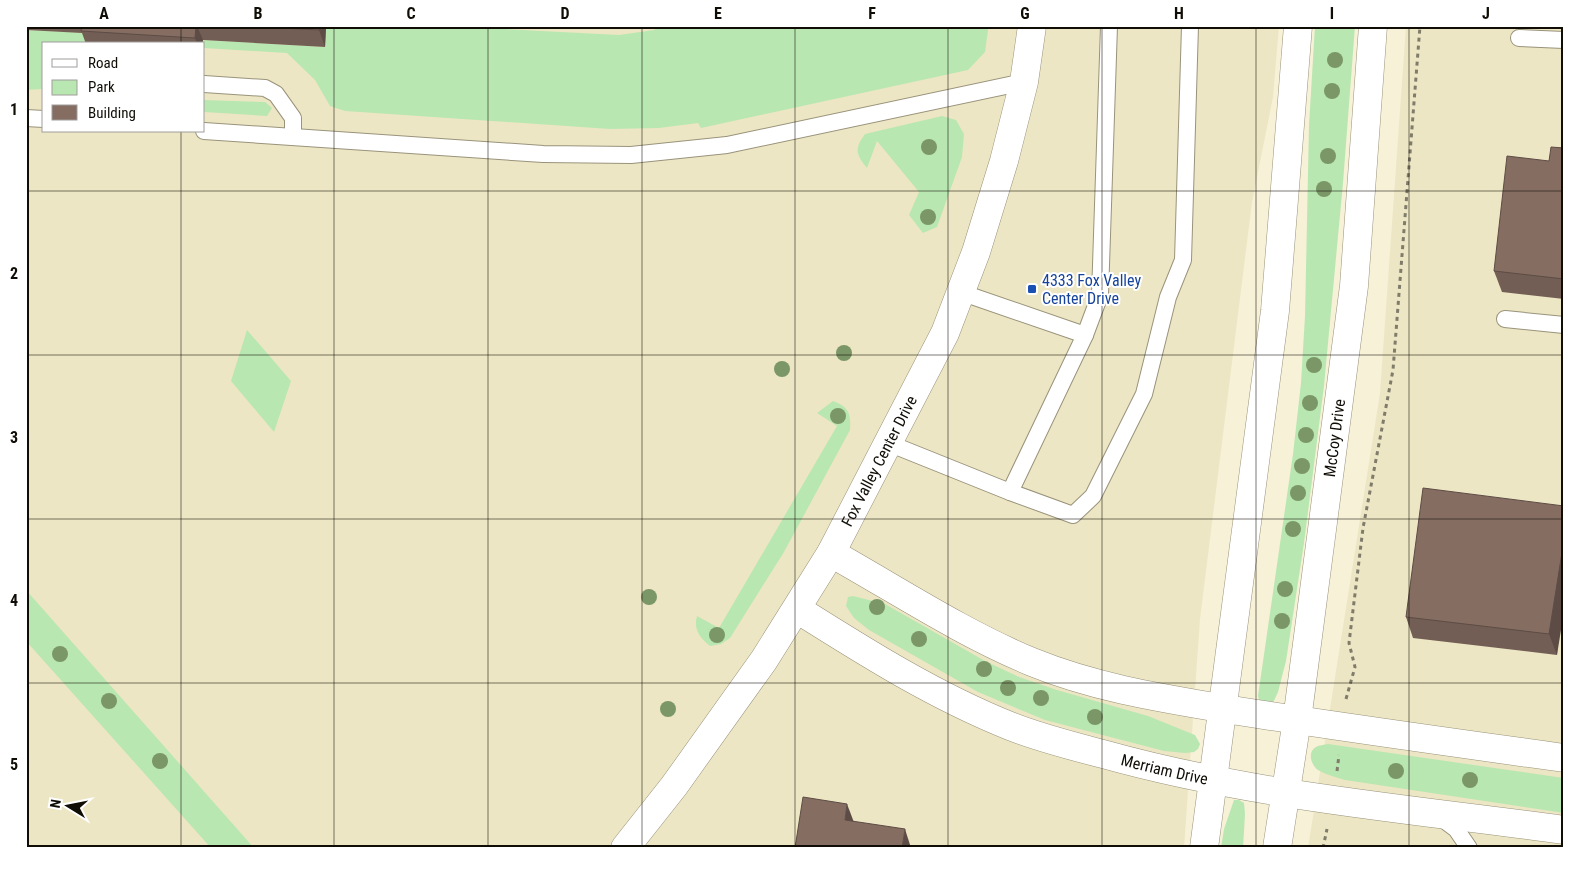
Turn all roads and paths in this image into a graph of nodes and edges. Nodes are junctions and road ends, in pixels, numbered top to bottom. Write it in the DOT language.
graph roads {
  1 [pos="1032,26"];
  2 [pos="1109,26"];
  3 [pos="1190,26"];
  4 [pos="1298,26"];
  5 [pos="1373,26"];
  6 [pos="1420,26"];
  7 [pos="1519,38"];
  8 [pos="1564,40"];
  9 [pos="1024,82"];
  10 [pos="205,84"];
  11 [pos="26,118"];
  12 [pos="42,120"];
  13 [pos="205,131"];
  14 [pos="294,136"];
  15 [pos="960,292"];
  16 [pos="1505,319"];
  17 [pos="1564,326"];
  18 [pos="1085,335"];
  19 [pos="888,443"];
  20 [pos="1010,492"];
  21 [pos="831,553"];
  22 [pos="797,609"];
  23 [pos="1222,708"];
  24 [pos="1297,720"];
  25 [pos="1343,728"];
  26 [pos="1564,758"];
  27 [pos="1213,780"];
  28 [pos="1286,793"];
  29 [pos="1332,799"];
  30 [pos="1432,812"];
  31 [pos="1564,830"];
  32 [pos="625,848"];
  33 [pos="1204,848"];
  34 [pos="1277,848"];
  35 [pos="1323,848"];
  36 [pos="1469,848"];
  1 -- 9 [label="street, Fox Valley Center Drive"];
  2 -- 18 [label="lane"];
  3 -- 20 [label="lane"];
  4 -- 23 [label="street"];
  5 -- 24 [label="street, McCoy Drive"];
  6 -- 25 [label="path"];
  7 -- 8 [label="lane"];
  9 -- 14 [label="lane"];
  9 -- 15 [label="street, Fox Valley Center Drive"];
  10 -- 14 [label="lane"];
  11 -- 12 [label="lane"];
  13 -- 14 [label="lane"];
  15 -- 18 [label="lane"];
  15 -- 19 [label="street, Fox Valley Center Drive"];
  16 -- 17 [label="lane"];
  18 -- 20 [label="lane"];
  19 -- 20 [label="lane"];
  19 -- 21 [label="street, Fox Valley Center Drive"];
  21 -- 22 [label="street, Fox Valley Center Drive"];
  21 -- 23 [label="street"];
  22 -- 27 [label="street, Merriam Drive"];
  22 -- 32 [label="street, Fox Valley Center Drive"];
  23 -- 24 [label="street"];
  23 -- 27 [label="street"];
  24 -- 25 [label="street"];
  24 -- 28 [label="street, McCoy Drive"];
  25 -- 26 [label="street"];
  25 -- 29 [label="path"];
  27 -- 28 [label="street, Merriam Drive"];
  27 -- 33 [label="street"];
  28 -- 29 [label="street, Merriam Drive"];
  28 -- 34 [label="street, McCoy Drive"];
  29 -- 30 [label="street, Merriam Drive"];
  29 -- 35 [label="path"];
  30 -- 31 [label="street, Merriam Drive"];
  30 -- 36 [label="lane"];
}
